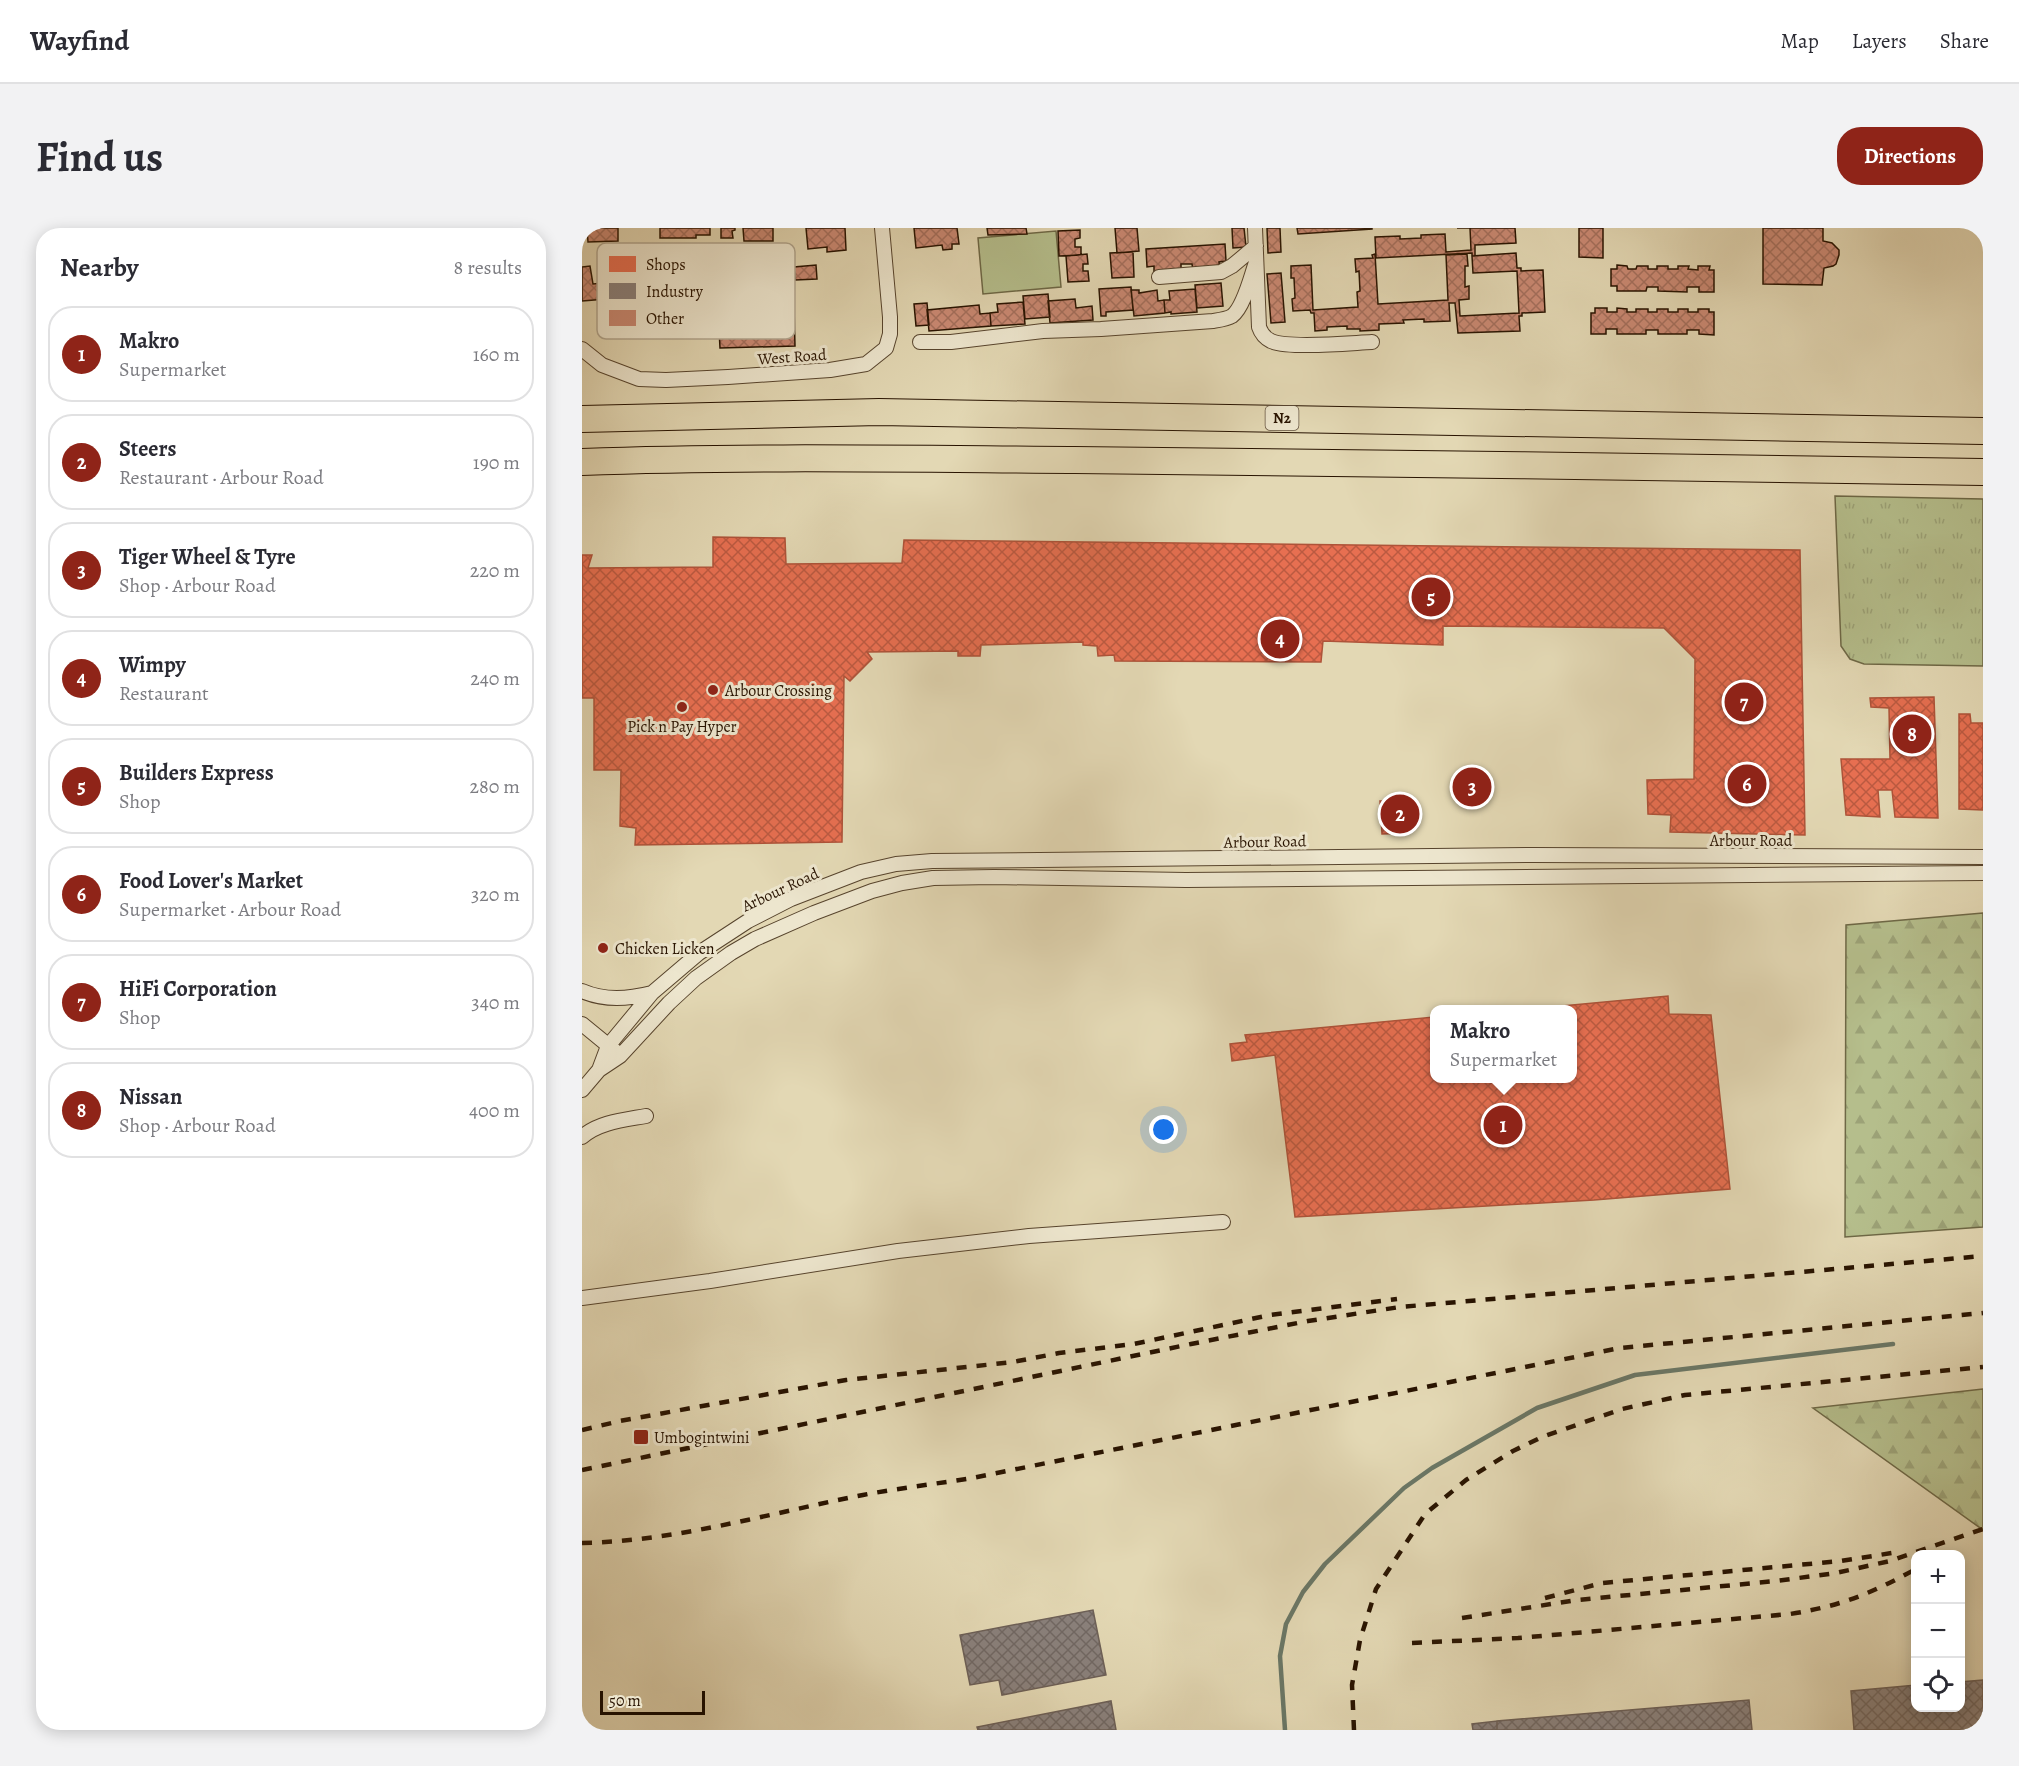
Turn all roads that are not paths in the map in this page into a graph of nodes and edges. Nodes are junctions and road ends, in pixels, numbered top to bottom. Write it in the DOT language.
graph roads {
  1 [pos="882,228"];
  2 [pos="1255,228"];
  3 [pos="1256,246"];
  4 [pos="1256,262"];
  5 [pos="1159,277"];
  6 [pos="920,342"];
  7 [pos="1372,342"];
  8 [pos="582,349"];
  9 [pos="582,419"];
  10 [pos="1983,431"];
  11 [pos="582,462"];
  12 [pos="1983,472"];
  13 [pos="1983,857"];
  14 [pos="1983,873"];
  15 [pos="582,991"];
  16 [pos="652,993"];
  17 [pos="582,1024"];
  18 [pos="608,1046"];
  19 [pos="620,1056"];
  20 [pos="599,1070"];
  21 [pos="582,1090"];
  22 [pos="646,1116"];
  23 [pos="582,1137"];
  24 [pos="1223,1222"];
  25 [pos="582,1298"];
  1 -- 8 [label="street, West Road"];
  2 -- 3 [label="street"];
  3 -- 4 [label="street"];
  3 -- 5 [label="street"];
  4 -- 6 [label="street"];
  4 -- 7 [label="street"];
  9 -- 10 [label="highway, N2"];
  11 -- 12 [label="highway"];
  13 -- 16 [label="street, Arbour Road"];
  14 -- 19 [label="street, Arbour Road"];
  15 -- 16 [label="street"];
  16 -- 18 [label="street, Arbour Road"];
  17 -- 18 [label="street"];
  18 -- 19 [label="street"];
  18 -- 20 [label="street, Arbour Road"];
  19 -- 20 [label="street, Arbour Road"];
  20 -- 21 [label="street"];
  22 -- 23 [label="street"];
  24 -- 25 [label="street"];
}
